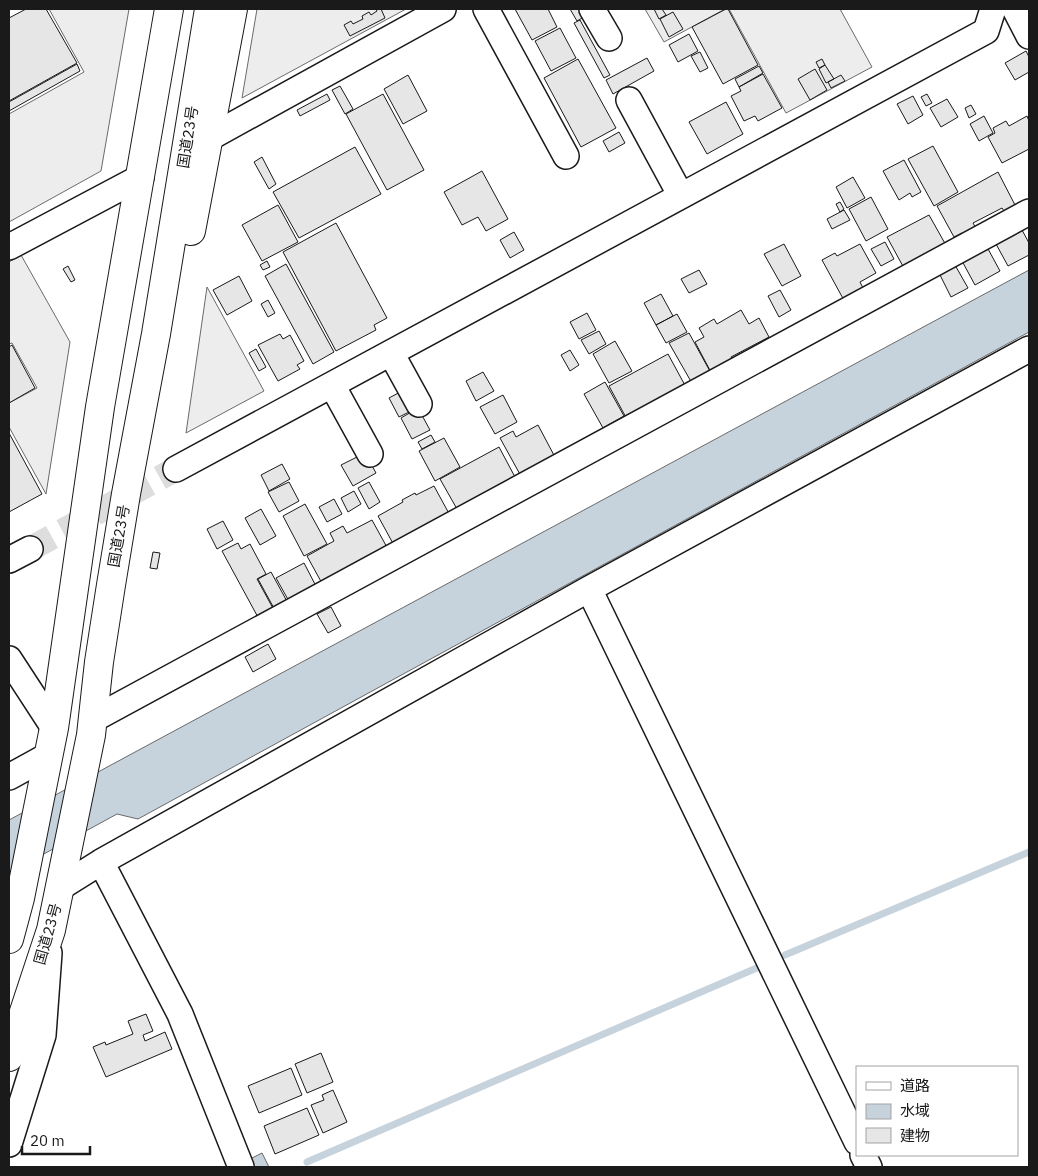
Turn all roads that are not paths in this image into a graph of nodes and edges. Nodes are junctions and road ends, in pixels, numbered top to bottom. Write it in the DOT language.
graph roads {
  1 [pos="169,9"];
  2 [pos="210,9"];
  3 [pos="234,9"];
  4 [pos="443,9"];
  5 [pos="486,9"];
  6 [pos="592,9"];
  7 [pos="993,9"];
  8 [pos="1015,9"];
  9 [pos="1029,36"];
  10 [pos="609,38"];
  11 [pos="629,100"];
  12 [pos="209,138"];
  13 [pos="566,156"];
  14 [pos="141,177"];
  15 [pos="681,196"];
  16 [pos="1029,212"];
  17 [pos="9,246"];
  18 [pos="1029,348"];
  19 [pos="391,353"];
  20 [pos="332,385"];
  21 [pos="419,404"];
  22 [pos="370,454"];
  23 [pos="176,469"];
  24 [pos="589,589"];
  25 [pos="9,659"];
  26 [pos="99,662"];
  27 [pos="92,727"];
  28 [pos="54,728"];
  29 [pos="49,755"];
  30 [pos="9,777"];
  31 [pos="101,862"];
  32 [pos="61,887"];
  33 [pos="51,930"];
  34 [pos="10,933"];
  35 [pos="9,1057"];
  36 [pos="856,1140"];
  37 [pos="9,1144"];
  38 [pos="241,1167"];
  1 -- 14 [label="highway"];
  2 -- 26 [label="highway, 国道23号"];
  3 -- 12 [label="highway"];
  4 -- 12 [label="street"];
  5 -- 13 [label="street"];
  6 -- 10 [label="street"];
  7 -- 15 [label="street"];
  8 -- 9 [label="street"];
  11 -- 15 [label="street"];
  12 -- 26 [label="highway"];
  14 -- 17 [label="street"];
  14 -- 28 [label="highway"];
  15 -- 19 [label="street"];
  16 -- 27 [label="street"];
  18 -- 24 [label="street"];
  19 -- 20 [label="street"];
  19 -- 21 [label="street"];
  20 -- 22 [label="street"];
  20 -- 23 [label="street"];
  24 -- 31 [label="street"];
  24 -- 36 [label="street"];
  25 -- 28 [label="street"];
  26 -- 27 [label="highway, 国道23号"];
  27 -- 32 [label="highway, 国道23号"];
  28 -- 29 [label="highway"];
  29 -- 30 [label="street"];
  29 -- 34 [label="highway"];
  31 -- 32 [label="street"];
  31 -- 38 [label="street"];
  32 -- 33 [label="highway, 国道23号"];
  33 -- 35 [label="highway, 国道23号"];
  33 -- 37 [label="street"];
}
